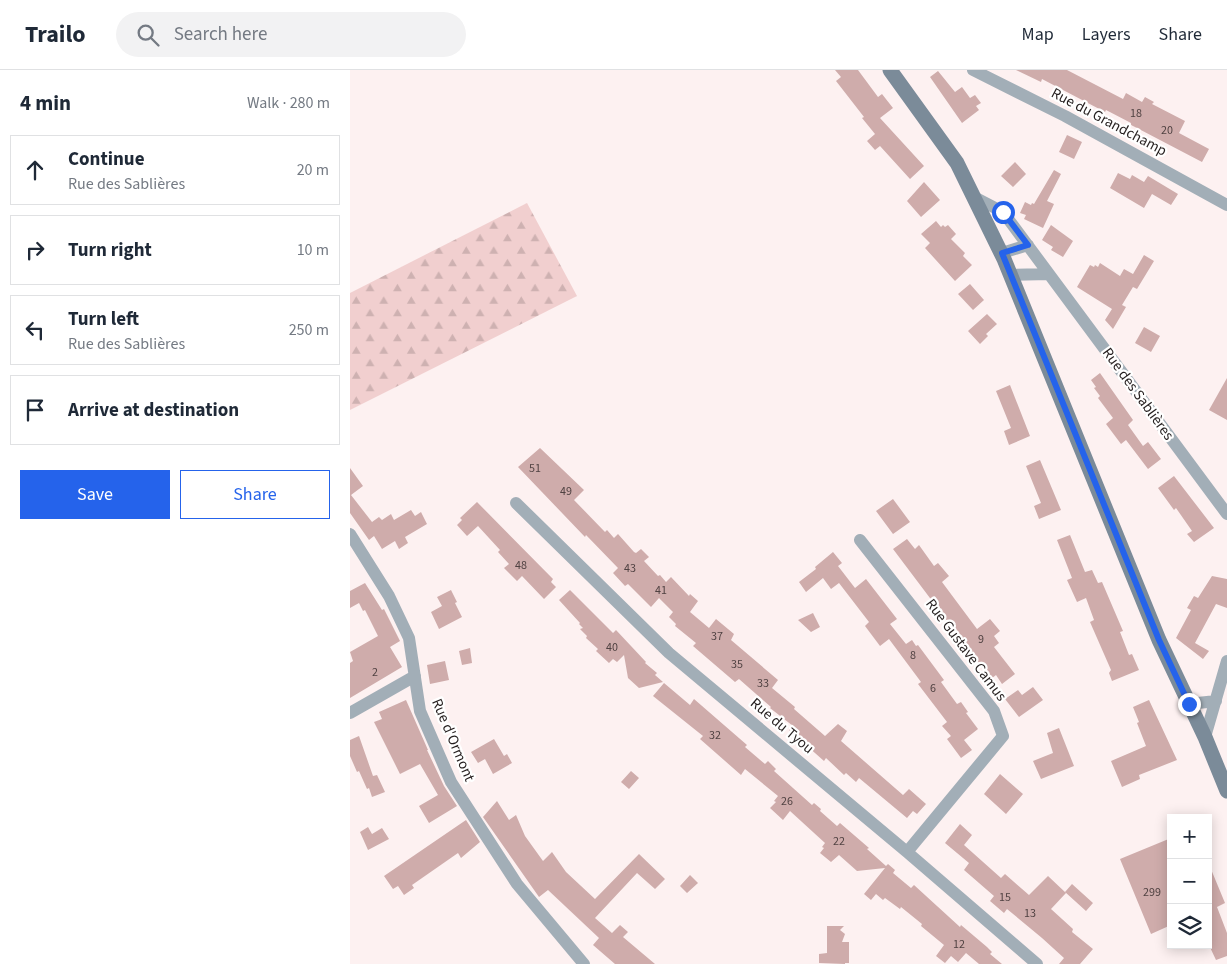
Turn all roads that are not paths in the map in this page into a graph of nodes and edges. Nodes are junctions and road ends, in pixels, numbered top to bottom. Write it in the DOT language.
graph roads {
  1 [pos="890,70"];
  2 [pos="973,70"];
  3 [pos="974,197"];
  4 [pos="1227,205"];
  5 [pos="1028,245"];
  6 [pos="1002,253"];
  7 [pos="1049,274"];
  8 [pos="1011,275"];
  9 [pos="516,504"];
  10 [pos="1227,514"];
  11 [pos="350,534"];
  12 [pos="860,540"];
  13 [pos="1227,661"];
  14 [pos="415,676"];
  15 [pos="1216,701"];
  16 [pos="1189,704"];
  17 [pos="350,713"];
  18 [pos="1205,737"];
  19 [pos="1227,791"];
  20 [pos="907,852"];
  21 [pos="584,964"];
  22 [pos="1037,964"];
  1 -- 3 [label="main road"];
  2 -- 4 [label="street, Rue du Grandchamp"];
  3 -- 5 [label="street, Rue des Sablières"];
  3 -- 6 [label="main road"];
  5 -- 6 [label="street"];
  5 -- 7 [label="street, Rue des Sablières"];
  6 -- 8 [label="main road"];
  7 -- 8 [label="street"];
  7 -- 10 [label="street, Rue des Sablières"];
  8 -- 16 [label="main road"];
  9 -- 20 [label="street, Rue du Tyou"];
  11 -- 14 [label="street, Rue d'Ormont"];
  12 -- 20 [label="street, Rue Gustave Camus"];
  13 -- 15 [label="street"];
  14 -- 17 [label="street"];
  14 -- 21 [label="street, Rue d'Ormont"];
  15 -- 16 [label="street"];
  15 -- 18 [label="street"];
  16 -- 18 [label="main road"];
  18 -- 19 [label="main road"];
  20 -- 22 [label="street, Rue du Tyou"];
}
